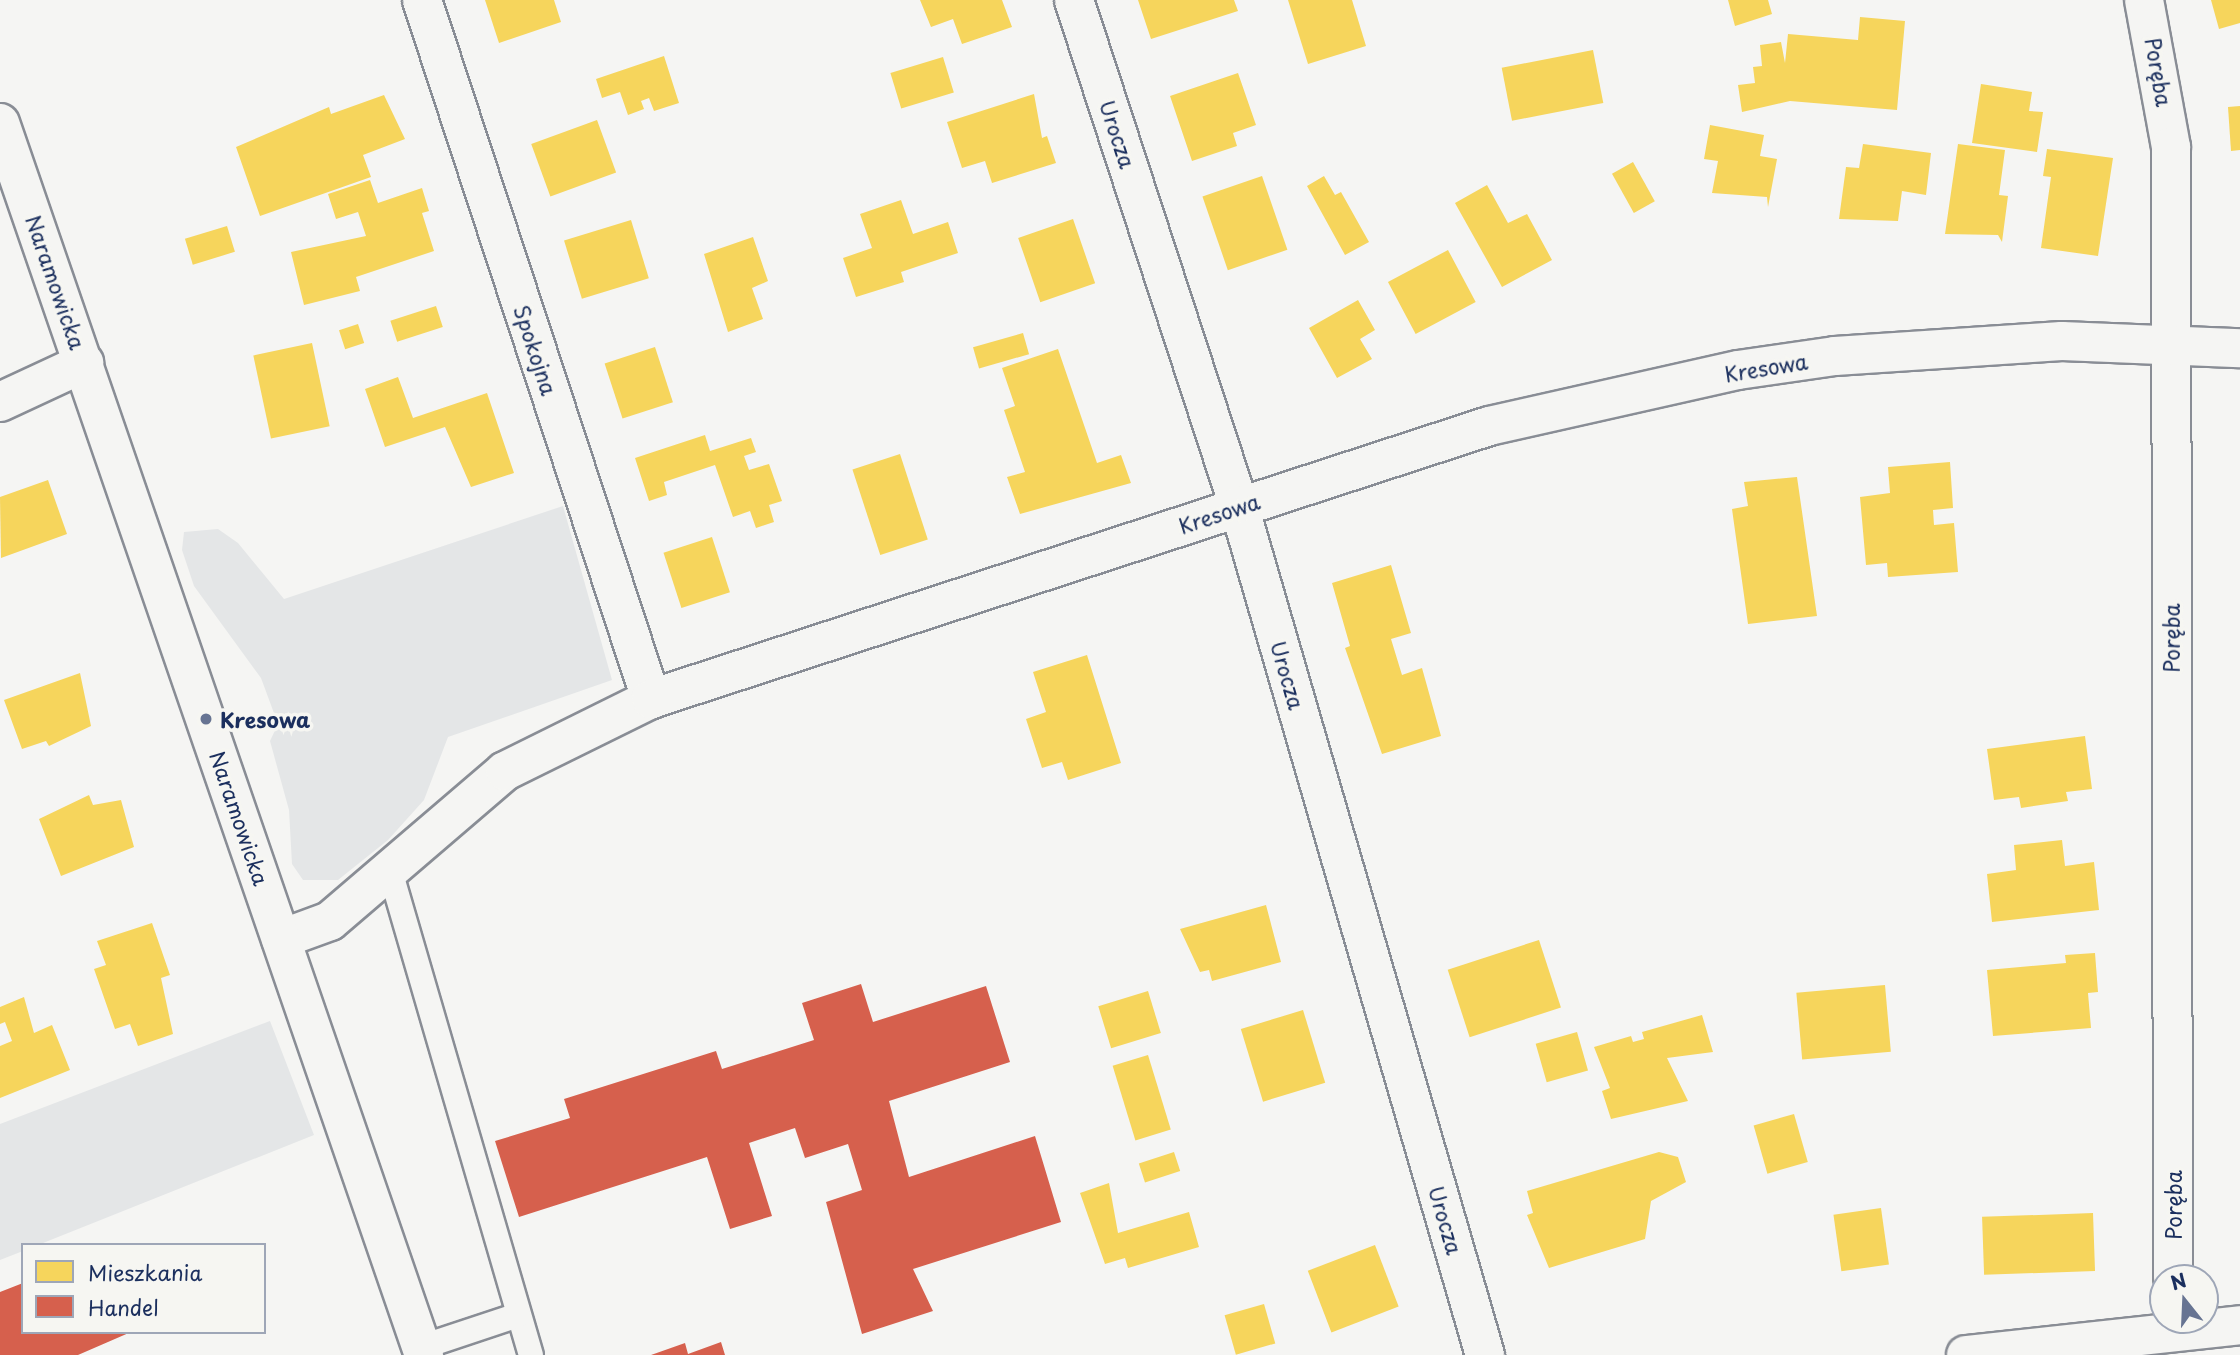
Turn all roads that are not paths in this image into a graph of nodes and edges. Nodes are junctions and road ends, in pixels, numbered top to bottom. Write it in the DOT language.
graph roads {
  1 [pos="422,0"];
  2 [pos="1074,0"];
  3 [pos="2144,0"];
  4 [pos="0,123"];
  5 [pos="2170,341"];
  6 [pos="2240,348"];
  7 [pos="83,363"];
  8 [pos="0,402"];
  9 [pos="1239,506"];
  10 [pos="651,699"];
  11 [pos="389,867"];
  12 [pos="281,939"];
  13 [pos="2173,1264"];
  14 [pos="518,1315"];
  15 [pos="2240,1325"];
  16 [pos="2174,1335"];
  17 [pos="423,1351"];
  18 [pos="531,1355"];
  19 [pos="1485,1355"];
  20 [pos="1966,1355"];
  1 -- 10 [label="street, Spokojna"];
  2 -- 9 [label="street, Urocza"];
  3 -- 5 [label="street, Poręba"];
  4 -- 7 [label="street, Naramowicka"];
  5 -- 6 [label="street, Kresowa"];
  5 -- 9 [label="street, Kresowa"];
  5 -- 13 [label="street, Poręba"];
  7 -- 8 [label="street"];
  7 -- 12 [label="street, Naramowicka"];
  9 -- 10 [label="street, Kresowa"];
  9 -- 19 [label="street, Urocza"];
  10 -- 11 [label="street, Kresowa"];
  11 -- 12 [label="street, Kresowa"];
  11 -- 14 [label="lane"];
  12 -- 17 [label="street, Naramowicka"];
  14 -- 17 [label="lane"];
  14 -- 18 [label="lane"];
  15 -- 16 [label="street"];
  16 -- 20 [label="street"];
}
